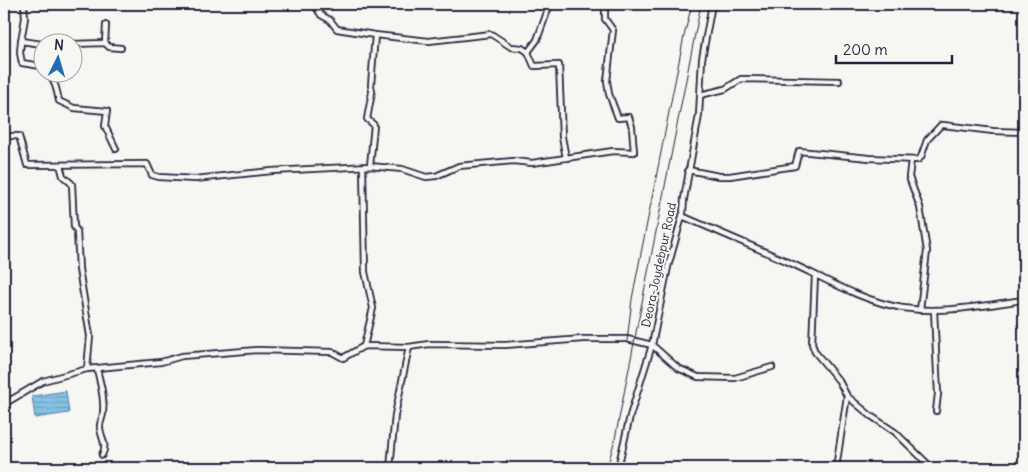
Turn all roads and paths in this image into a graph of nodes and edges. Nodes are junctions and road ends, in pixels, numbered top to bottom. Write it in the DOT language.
graph roads {
  1 [pos="24,4"];
  2 [pos="314,4"];
  3 [pos="550,4"];
  4 [pos="605,4"];
  5 [pos="712,4"];
  6 [pos="106,25"];
  7 [pos="375,35"];
  8 [pos="21,41"];
  9 [pos="32,43"];
  10 [pos="105,43"];
  11 [pos="82,44"];
  12 [pos="121,48"];
  13 [pos="528,52"];
  14 [pos="32,65"];
  15 [pos="54,82"];
  16 [pos="839,82"];
  17 [pos="700,95"];
  18 [pos="1024,132"];
  19 [pos="4,136"];
  20 [pos="116,149"];
  21 [pos="566,158"];
  22 [pos="911,160"];
  23 [pos="60,165"];
  24 [pos="370,166"];
  25 [pos="363,167"];
  26 [pos="688,170"];
  27 [pos="682,216"];
  28 [pos="815,275"];
  29 [pos="1024,300"];
  30 [pos="920,310"];
  31 [pos="934,310"];
  32 [pos="652,345"];
  33 [pos="364,346"];
  34 [pos="409,347"];
  35 [pos="772,367"];
  36 [pos="96,369"];
  37 [pos="88,370"];
  38 [pos="847,396"];
  39 [pos="4,404"];
  40 [pos="936,411"];
  41 [pos="102,455"];
  42 [pos="390,468"];
  43 [pos="618,468"];
  44 [pos="836,468"];
  45 [pos="932,468"];
  1 -- 8 [label="street"];
  2 -- 7 [label="street"];
  3 -- 13 [label="street"];
  4 -- 21 [label="street"];
  5 -- 17 [label="street, Deora-Joydebpur Road"];
  6 -- 10 [label="street"];
  7 -- 13 [label="street"];
  7 -- 24 [label="street"];
  8 -- 9 [label="street"];
  8 -- 14 [label="street"];
  10 -- 11 [label="street"];
  10 -- 12 [label="street"];
  13 -- 21 [label="street"];
  15 -- 20 [label="street"];
  16 -- 17 [label="street"];
  17 -- 26 [label="street, Deora-Joydebpur Road"];
  18 -- 22 [label="street"];
  19 -- 23 [label="street"];
  21 -- 24 [label="street"];
  22 -- 26 [label="street"];
  22 -- 30 [label="street"];
  23 -- 25 [label="street"];
  23 -- 37 [label="street"];
  24 -- 25 [label="street"];
  25 -- 33 [label="street"];
  26 -- 27 [label="street, Deora-Joydebpur Road"];
  27 -- 28 [label="street"];
  27 -- 32 [label="street, Deora-Joydebpur Road"];
  28 -- 30 [label="street"];
  28 -- 38 [label="street"];
  29 -- 31 [label="street"];
  30 -- 31 [label="street"];
  31 -- 40 [label="street"];
  32 -- 34 [label="street"];
  32 -- 35 [label="street"];
  32 -- 43 [label="street, Deora-Joydebpur Road"];
  33 -- 34 [label="street"];
  33 -- 36 [label="street"];
  34 -- 42 [label="street"];
  36 -- 37 [label="street"];
  36 -- 41 [label="street"];
  37 -- 39 [label="street"];
  38 -- 44 [label="street"];
  38 -- 45 [label="street"];
}
